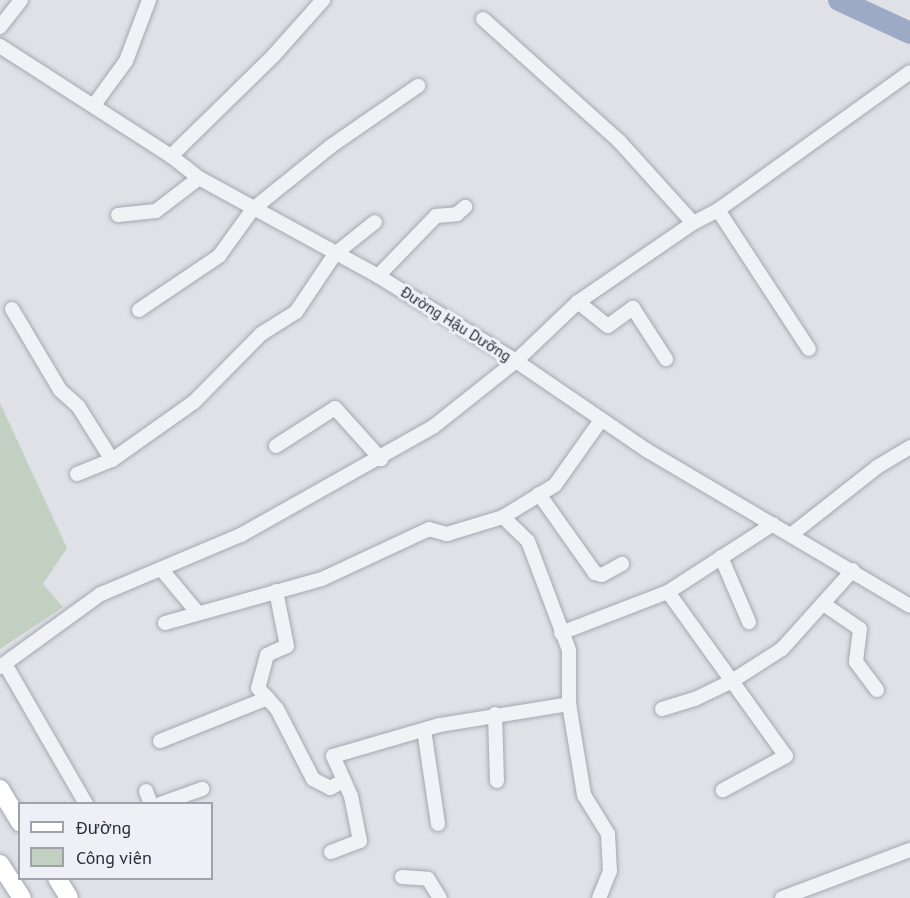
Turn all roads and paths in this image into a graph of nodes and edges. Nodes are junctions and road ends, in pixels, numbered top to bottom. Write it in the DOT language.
graph roads {
  1 [pos="21,0"];
  2 [pos="149,0"];
  3 [pos="323,0"];
  4 [pos="483,19"];
  5 [pos="0,27"];
  6 [pos="0,46"];
  7 [pos="910,72"];
  8 [pos="418,86"];
  9 [pos="94,105"];
  10 [pos="171,156"];
  11 [pos="199,178"];
  12 [pos="465,207"];
  13 [pos="253,208"];
  14 [pos="718,210"];
  15 [pos="118,215"];
  16 [pos="375,222"];
  17 [pos="693,223"];
  18 [pos="335,254"];
  19 [pos="378,276"];
  20 [pos="578,302"];
  21 [pos="12,309"];
  22 [pos="139,310"];
  23 [pos="809,349"];
  24 [pos="666,358"];
  25 [pos="516,361"];
  26 [pos="602,420"];
  27 [pos="276,446"];
  28 [pos="910,447"];
  29 [pos="381,459"];
  30 [pos="112,460"];
  31 [pos="77,474"];
  32 [pos="540,494"];
  33 [pos="503,517"];
  34 [pos="774,524"];
  35 [pos="792,534"];
  36 [pos="721,557"];
  37 [pos="622,564"];
  38 [pos="162,570"];
  39 [pos="853,570"];
  40 [pos="276,591"];
  41 [pos="669,592"];
  42 [pos="825,605"];
  43 [pos="910,606"];
  44 [pos="197,612"];
  45 [pos="749,622"];
  46 [pos="165,623"];
  47 [pos="561,633"];
  48 [pos="3,665"];
  49 [pos="732,681"];
  50 [pos="877,690"];
  51 [pos="268,698"];
  52 [pos="569,704"];
  53 [pos="662,709"];
  54 [pos="495,714"];
  55 [pos="424,729"];
  56 [pos="160,741"];
  57 [pos="343,781"];
  58 [pos="497,781"];
  59 [pos="0,789"];
  60 [pos="202,789"];
  61 [pos="723,790"];
  62 [pos="85,802"];
  63 [pos="166,802"];
  64 [pos="18,819"];
  65 [pos="438,824"];
  66 [pos="0,847"];
  67 [pos="910,850"];
  68 [pos="331,852"];
  69 [pos="0,864"];
  70 [pos="18,875"];
  71 [pos="402,877"];
  72 [pos="21,880"];
  73 [pos="58,880"];
  74 [pos="22,898"];
  75 [pos="34,898"];
  76 [pos="69,898"];
  77 [pos="440,898"];
  78 [pos="601,898"];
  79 [pos="782,898"];
  1 -- 5 [label="street"];
  2 -- 9 [label="street"];
  3 -- 10 [label="street"];
  4 -- 17 [label="street"];
  6 -- 9 [label="street, Đường Hậu Dưỡng"];
  7 -- 14 [label="street"];
  8 -- 13 [label="street"];
  9 -- 10 [label="street, Đường Hậu Dưỡng"];
  10 -- 11 [label="street, Đường Hậu Dưỡng"];
  11 -- 13 [label="street, Đường Hậu Dưỡng"];
  11 -- 15 [label="street"];
  12 -- 19 [label="street"];
  13 -- 18 [label="street, Đường Hậu Dưỡng"];
  13 -- 22 [label="street"];
  14 -- 17 [label="street"];
  14 -- 23 [label="street"];
  16 -- 18 [label="street"];
  17 -- 20 [label="street"];
  18 -- 19 [label="street, Đường Hậu Dưỡng"];
  18 -- 30 [label="street"];
  19 -- 25 [label="street, Đường Hậu Dưỡng"];
  20 -- 24 [label="street"];
  20 -- 25 [label="street"];
  21 -- 30 [label="street"];
  25 -- 26 [label="street, Đường Hậu Dưỡng"];
  25 -- 29 [label="street"];
  26 -- 32 [label="street"];
  26 -- 34 [label="street, Đường Hậu Dưỡng"];
  27 -- 29 [label="street"];
  28 -- 35 [label="street"];
  29 -- 38 [label="street"];
  30 -- 31 [label="street"];
  32 -- 33 [label="street"];
  32 -- 37 [label="street"];
  33 -- 40 [label="street"];
  33 -- 47 [label="street"];
  34 -- 35 [label="street, Đường Hậu Dưỡng"];
  34 -- 36 [label="street"];
  35 -- 39 [label="street, Đường Hậu Dưỡng"];
  36 -- 41 [label="street"];
  36 -- 45 [label="street"];
  38 -- 44 [label="street"];
  38 -- 48 [label="street"];
  39 -- 42 [label="street"];
  39 -- 43 [label="street, Đường Hậu Dưỡng"];
  40 -- 44 [label="street"];
  40 -- 51 [label="street"];
  41 -- 47 [label="street"];
  41 -- 49 [label="street"];
  42 -- 49 [label="street"];
  42 -- 50 [label="street"];
  44 -- 46 [label="street"];
  47 -- 52 [label="street"];
  48 -- 62 [label="street"];
  49 -- 53 [label="street"];
  49 -- 61 [label="street"];
  51 -- 56 [label="street"];
  51 -- 57 [label="street"];
  52 -- 54 [label="street"];
  52 -- 78 [label="street"];
  54 -- 55 [label="street"];
  54 -- 58 [label="street"];
  55 -- 57 [label="street"];
  55 -- 65 [label="street"];
  57 -- 68 [label="street"];
  59 -- 64 [label="main road"];
  60 -- 63 [label="street"];
  66 -- 70 [label="main road"];
  67 -- 79 [label="street"];
  69 -- 74 [label="main road"];
  71 -- 77 [label="street"];
  72 -- 75 [label="main road"];
  73 -- 76 [label="main road"];
}
